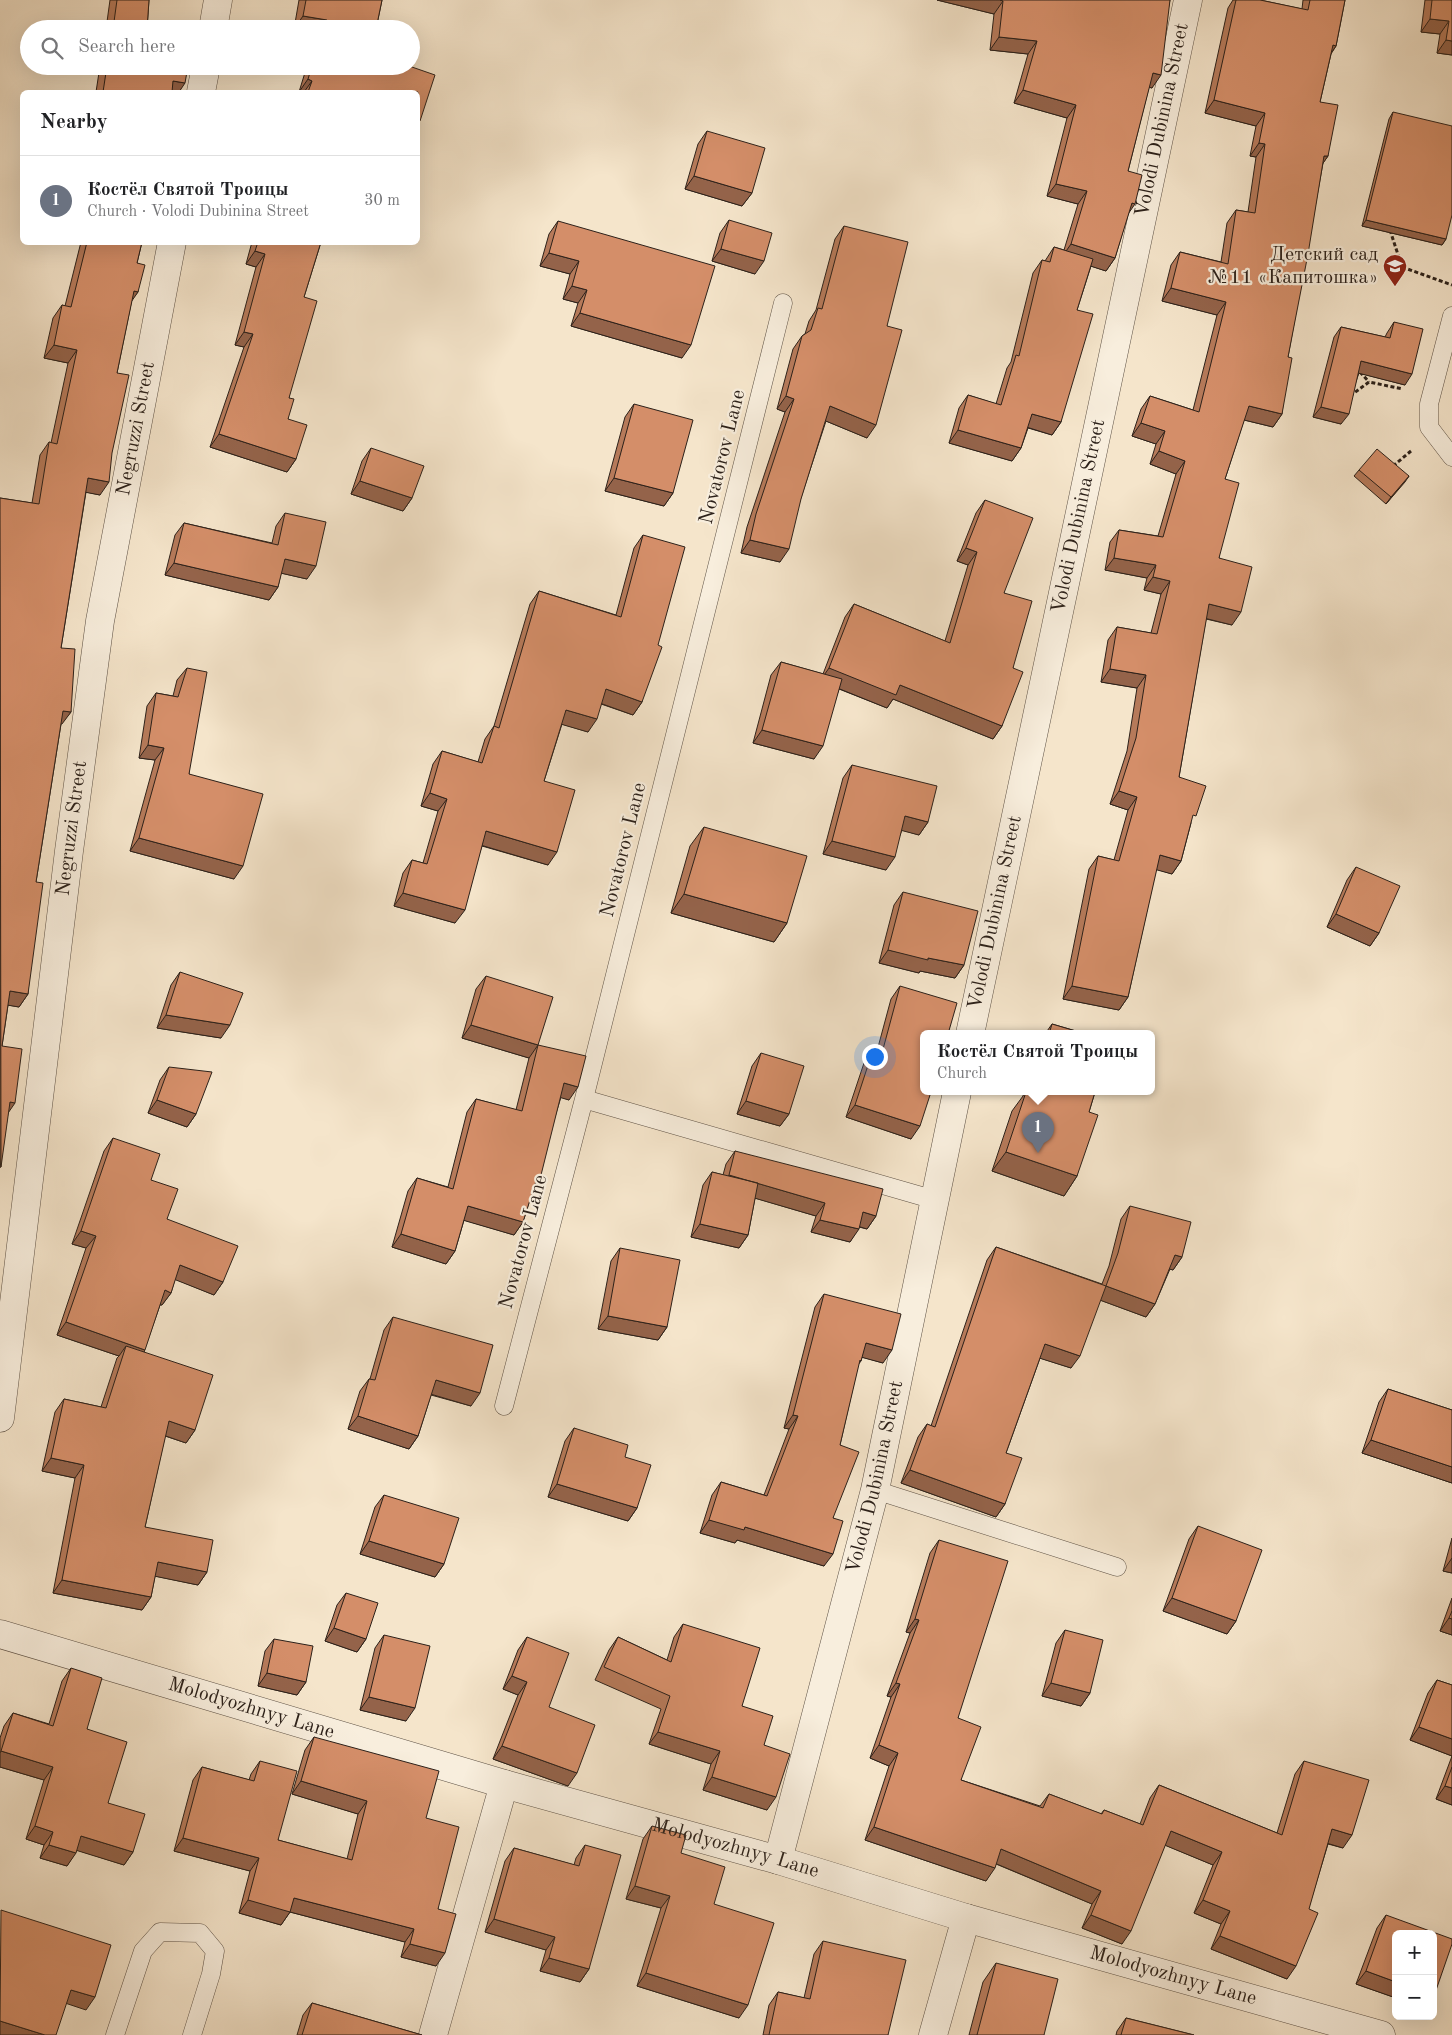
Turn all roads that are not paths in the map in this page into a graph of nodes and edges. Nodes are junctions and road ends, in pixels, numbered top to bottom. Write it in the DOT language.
graph roads {
  1 [pos="218,0"];
  2 [pos="1188,0"];
  3 [pos="215,20"];
  4 [pos="204,75"];
  5 [pos="201,90"];
  6 [pos="171,245"];
  7 [pos="783,303"];
  8 [pos="1452,316"];
  9 [pos="1452,457"];
  10 [pos="971,1030"];
  11 [pos="956,1095"];
  12 [pos="584,1099"];
  13 [pos="935,1200"];
  14 [pos="504,1406"];
  15 [pos="0,1418"];
  16 [pos="876,1490"];
  17 [pos="1117,1567"];
  18 [pos="0,1634"];
  19 [pos="504,1784"];
  20 [pos="778,1860"];
  21 [pos="966,1918"];
  22 [pos="115,2035"];
  23 [pos="192,2035"];
  24 [pos="433,2035"];
  25 [pos="933,2035"];
  26 [pos="1382,2035"];
  1 -- 3 [label="street"];
  2 -- 10 [label="street, Volodi Dubinina Street"];
  4 -- 5 [label="street"];
  6 -- 15 [label="street, Negruzzi Street"];
  7 -- 12 [label="lane, Novatorov Lane"];
  8 -- 9 [label="lane"];
  11 -- 13 [label="street, Volodi Dubinina Street"];
  12 -- 13 [label="lane"];
  12 -- 14 [label="lane, Novatorov Lane"];
  13 -- 16 [label="street, Volodi Dubinina Street"];
  16 -- 17 [label="lane"];
  16 -- 20 [label="street, Volodi Dubinina Street"];
  18 -- 19 [label="street, Molodyozhnyy Lane"];
  19 -- 20 [label="street, Molodyozhnyy Lane"];
  19 -- 24 [label="street"];
  20 -- 21 [label="street, Molodyozhnyy Lane"];
  21 -- 25 [label="street"];
  21 -- 26 [label="street, Molodyozhnyy Lane"];
  22 -- 23 [label="lane"];
}
